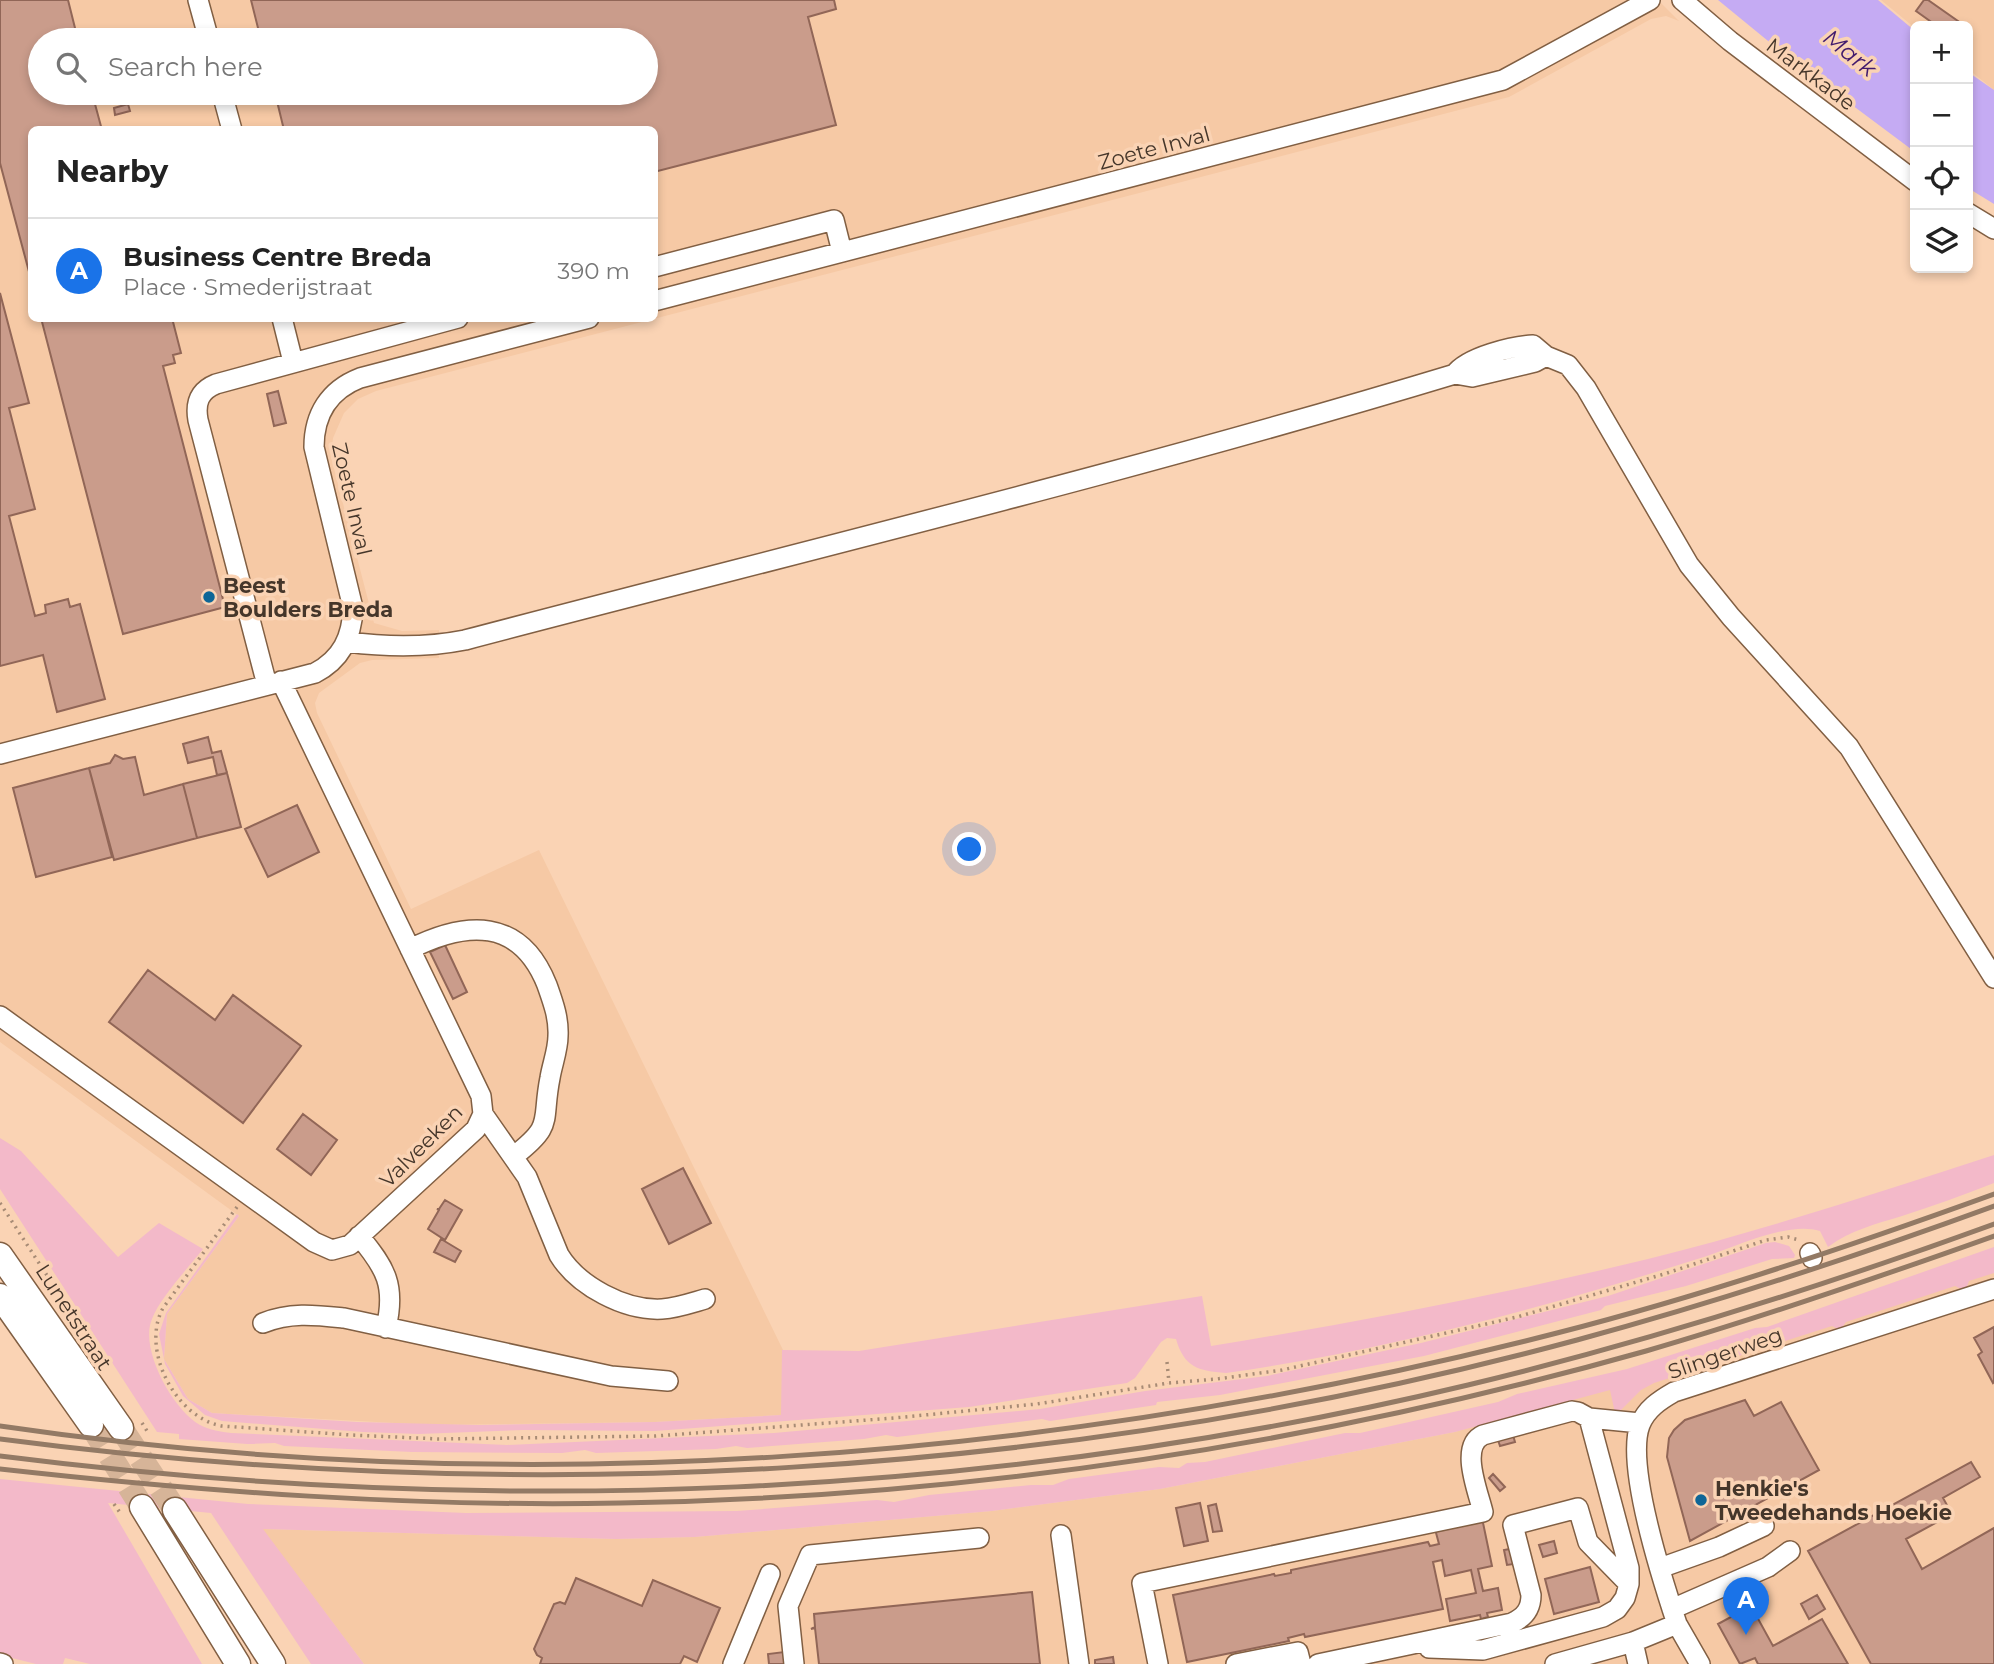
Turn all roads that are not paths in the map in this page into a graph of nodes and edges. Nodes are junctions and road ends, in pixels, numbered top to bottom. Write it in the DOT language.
graph roads {
  1 [pos="198,0"];
  2 [pos="1650,0"];
  3 [pos="1682,0"];
  4 [pos="206,28"];
  5 [pos="225,105"];
  6 [pos="231,126"];
  7 [pos="1910,177"];
  8 [pos="1973,217"];
  9 [pos="1994,229"];
  10 [pos="842,252"];
  11 [pos="658,266"];
  12 [pos="658,300"];
  13 [pos="283,322"];
  14 [pos="443,322"];
  15 [pos="550,323"];
  16 [pos="293,362"];
  17 [pos="347,642"];
  18 [pos="274,683"];
  19 [pos="0,754"];
  20 [pos="410,949"];
  21 [pos="1994,978"];
  22 [pos="0,1016"];
  23 [pos="489,1105"];
  24 [pos="514,1156"];
  25 [pos="359,1236"];
  26 [pos="0,1255"];
  27 [pos="1994,1289"];
  28 [pos="0,1296"];
  29 [pos="705,1298"];
  30 [pos="263,1323"];
  31 [pos="386,1328"];
  32 [pos="668,1381"];
  33 [pos="1589,1418"];
  34 [pos="1640,1423"];
  35 [pos="131,1424"];
  36 [pos="91,1425"];
  37 [pos="142,1507"];
  38 [pos="175,1510"];
  39 [pos="1764,1526"];
  40 [pos="1060,1535"];
  41 [pos="979,1538"];
  42 [pos="1790,1551"];
  43 [pos="1660,1568"];
  44 [pos="769,1574"];
  45 [pos="1629,1584"];
  46 [pos="1675,1616"];
  47 [pos="1542,1634"];
  48 [pos="1633,1642"];
  49 [pos="1396,1647"];
  50 [pos="238,1664"];
  51 [pos="273,1664"];
  52 [pos="733,1664"];
  53 [pos="794,1664"];
  54 [pos="1079,1664"];
  55 [pos="1158,1664"];
  56 [pos="1236,1664"];
  57 [pos="1301,1664"];
  58 [pos="1318,1664"];
  59 [pos="1555,1664"];
  60 [pos="1638,1664"];
  61 [pos="1700,1664"];
  1 -- 4 [label="street"];
  2 -- 10 [label="street, Zoete Inval"];
  3 -- 7 [label="street, Markkade"];
  5 -- 6 [label="street"];
  8 -- 9 [label="street"];
  10 -- 11 [label="street"];
  10 -- 12 [label="street, Zoete Inval"];
  13 -- 16 [label="street"];
  14 -- 16 [label="street, Valveeken"];
  15 -- 17 [label="street, Zoete Inval"];
  16 -- 18 [label="street, Valveeken"];
  17 -- 18 [label="street"];
  17 -- 21 [label="street"];
  18 -- 19 [label="street"];
  18 -- 20 [label="street, Valveeken"];
  20 -- 23 [label="street, Valveeken"];
  20 -- 24 [label="street"];
  22 -- 25 [label="street, Valveeken"];
  23 -- 24 [label="street"];
  23 -- 25 [label="street, Valveeken"];
  24 -- 29 [label="street"];
  25 -- 31 [label="street"];
  26 -- 35 [label="main road, Lunetstraat"];
  27 -- 34 [label="street, Slingerweg"];
  28 -- 36 [label="main road"];
  30 -- 31 [label="street"];
  31 -- 32 [label="street"];
  33 -- 34 [label="street"];
  33 -- 45 [label="street"];
  33 -- 55 [label="street"];
  34 -- 43 [label="street"];
  37 -- 50 [label="main road"];
  38 -- 51 [label="main road"];
  39 -- 43 [label="street"];
  40 -- 54 [label="street"];
  41 -- 53 [label="street"];
  42 -- 46 [label="street"];
  43 -- 46 [label="street"];
  44 -- 52 [label="street"];
  45 -- 47 [label="street"];
  45 -- 49 [label="street"];
  46 -- 48 [label="street"];
  46 -- 61 [label="street"];
  47 -- 49 [label="street"];
  47 -- 59 [label="street"];
  48 -- 59 [label="street"];
  48 -- 60 [label="street"];
  49 -- 58 [label="street"];
  56 -- 57 [label="street"];
}
